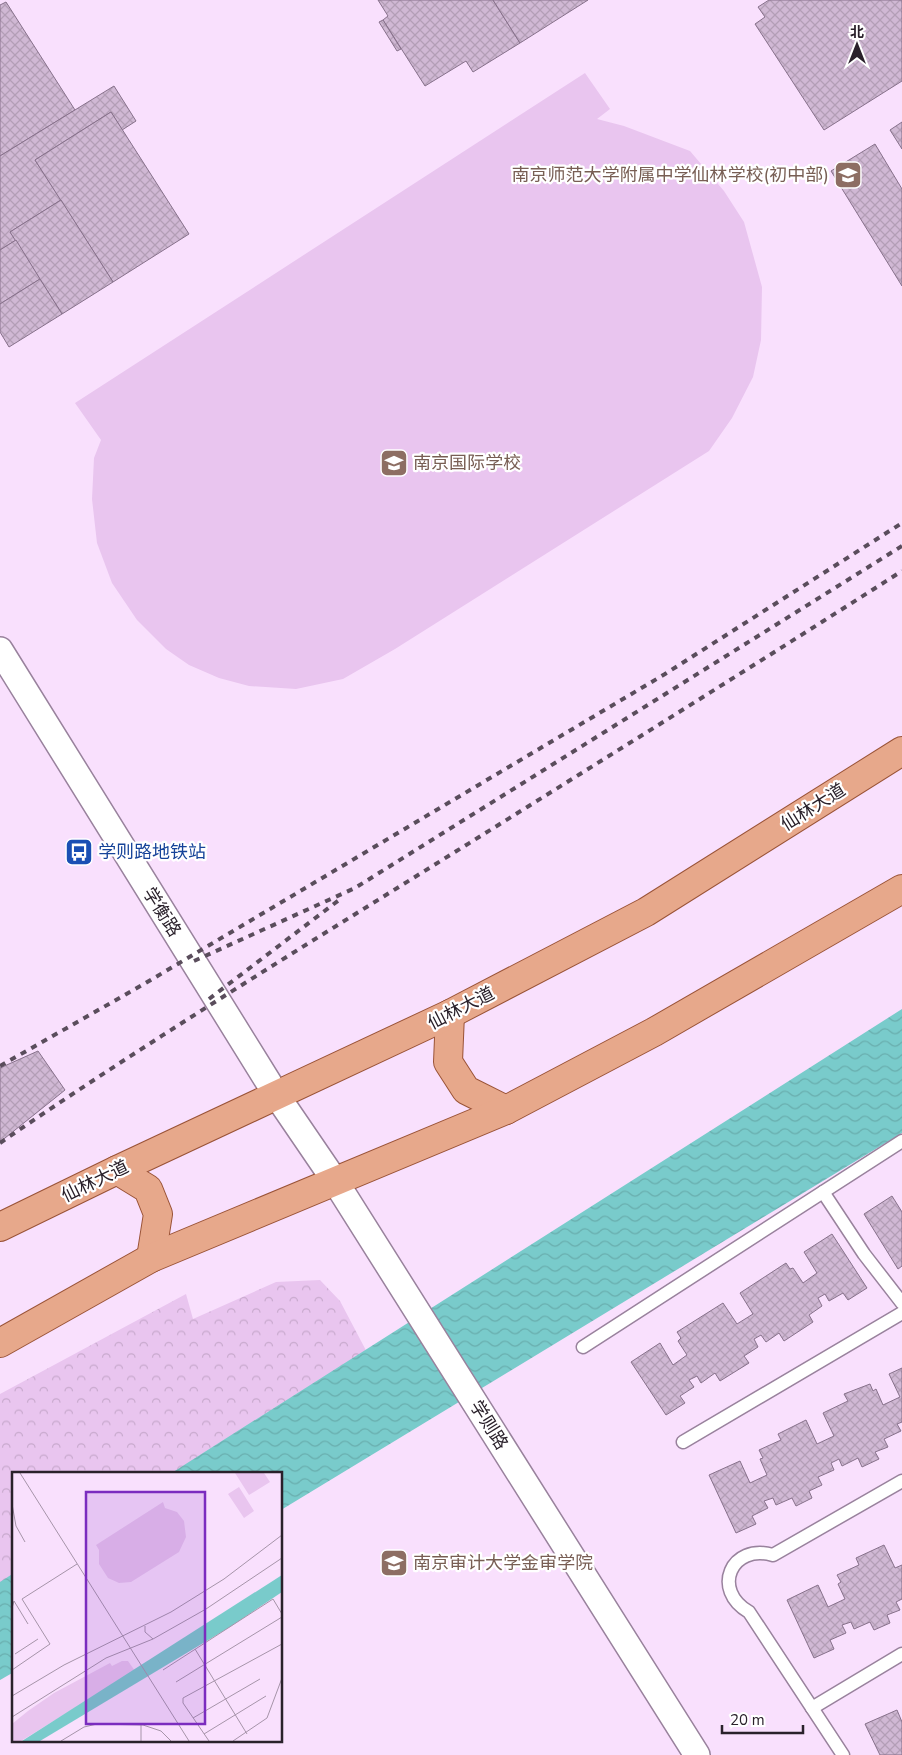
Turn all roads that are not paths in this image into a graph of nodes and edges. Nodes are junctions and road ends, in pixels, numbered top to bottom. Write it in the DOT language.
graph roads {
  1 [pos="0,650"];
  2 [pos="902,751"];
  3 [pos="902,889"];
  4 [pos="450,1014"];
  5 [pos="276,1096"];
  6 [pos="506,1110"];
  7 [pos="902,1141"];
  8 [pos="117,1170"];
  9 [pos="335,1181"];
  10 [pos="823,1192"];
  11 [pos="0,1227"];
  12 [pos="151,1258"];
  13 [pos="902,1303"];
  14 [pos="902,1313"];
  15 [pos="0,1343"];
  16 [pos="583,1347"];
  17 [pos="683,1442"];
  18 [pos="902,1481"];
  19 [pos="902,1654"];
  20 [pos="812,1708"];
  21 [pos="697,1755"];
  22 [pos="843,1755"];
  1 -- 5 [label="street, 学衡路"];
  2 -- 4 [label="main road, 仙林大道"];
  3 -- 6 [label="main road"];
  4 -- 5 [label="main road, 仙林大道"];
  4 -- 6 [label="main road"];
  5 -- 8 [label="main road, 仙林大道"];
  5 -- 9 [label="street, 学则路"];
  6 -- 9 [label="main road"];
  7 -- 10 [label="lane"];
  8 -- 11 [label="main road, 仙林大道"];
  8 -- 12 [label="main road"];
  9 -- 12 [label="main road"];
  9 -- 21 [label="street, 学则路"];
  10 -- 13 [label="lane"];
  10 -- 16 [label="lane"];
  12 -- 15 [label="main road"];
  14 -- 17 [label="lane"];
  18 -- 20 [label="lane"];
  19 -- 20 [label="lane"];
  20 -- 22 [label="lane"];
}
